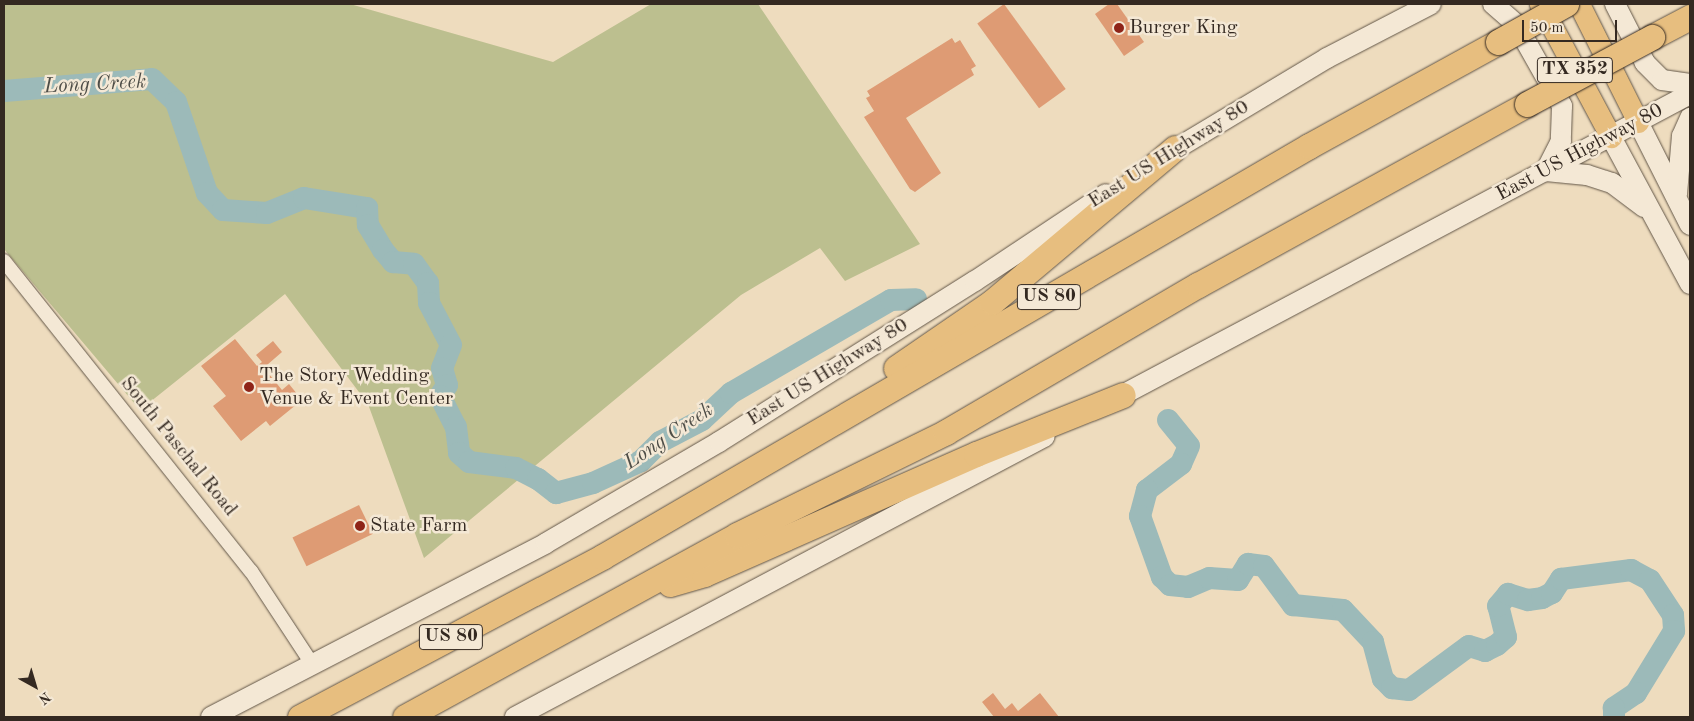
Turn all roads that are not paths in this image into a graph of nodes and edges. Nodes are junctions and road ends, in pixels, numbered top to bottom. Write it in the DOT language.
graph roads {
  1 [pos="1431,4"];
  2 [pos="1493,4"];
  3 [pos="1540,4"];
  4 [pos="1566,4"];
  5 [pos="1579,4"];
  6 [pos="1615,4"];
  7 [pos="1690,17"];
  8 [pos="1690,84"];
  9 [pos="1690,94"];
  10 [pos="1690,118"];
  11 [pos="1638,122"];
  12 [pos="1611,137"];
  13 [pos="1175,148"];
  14 [pos="1546,171"];
  15 [pos="1677,199"];
  16 [pos="1654,218"];
  17 [pos="1690,225"];
  18 [pos="4,261"];
  19 [pos="1690,284"];
  20 [pos="1123,395"];
  21 [pos="602,557"];
  22 [pos="624,598"];
  23 [pos="312,664"];
  24 [pos="211,717"];
  25 [pos="300,717"];
  26 [pos="405,717"];
  27 [pos="515,717"];
  1 -- 13 [label="main road, East US Highway 80"];
  2 -- 14 [label="main road"];
  3 -- 12 [label="main road, TX 352"];
  4 -- 21 [label="highway, US 80, bridge"];
  5 -- 11 [label="main road, TX 352"];
  6 -- 8 [label="main road"];
  7 -- 22 [label="highway, US 80, bridge"];
  9 -- 11 [label="main road, East US Highway 80"];
  10 -- 15 [label="main road"];
  11 -- 12 [label="main road, East US Highway 80"];
  11 -- 15 [label="main road"];
  12 -- 14 [label="main road, East US Highway 80"];
  12 -- 16 [label="main road"];
  13 -- 21 [label="highway"];
  13 -- 23 [label="main road, East US Highway 80"];
  14 -- 16 [label="main road"];
  14 -- 20 [label="main road, East US Highway 80"];
  15 -- 17 [label="main road"];
  16 -- 19 [label="main road"];
  18 -- 23 [label="street, South Paschal Road"];
  20 -- 22 [label="highway"];
  20 -- 27 [label="main road, East US Highway 80"];
  21 -- 25 [label="highway, US 80"];
  22 -- 26 [label="highway, US 80"];
  23 -- 24 [label="main road, East US Highway 80"];
}
